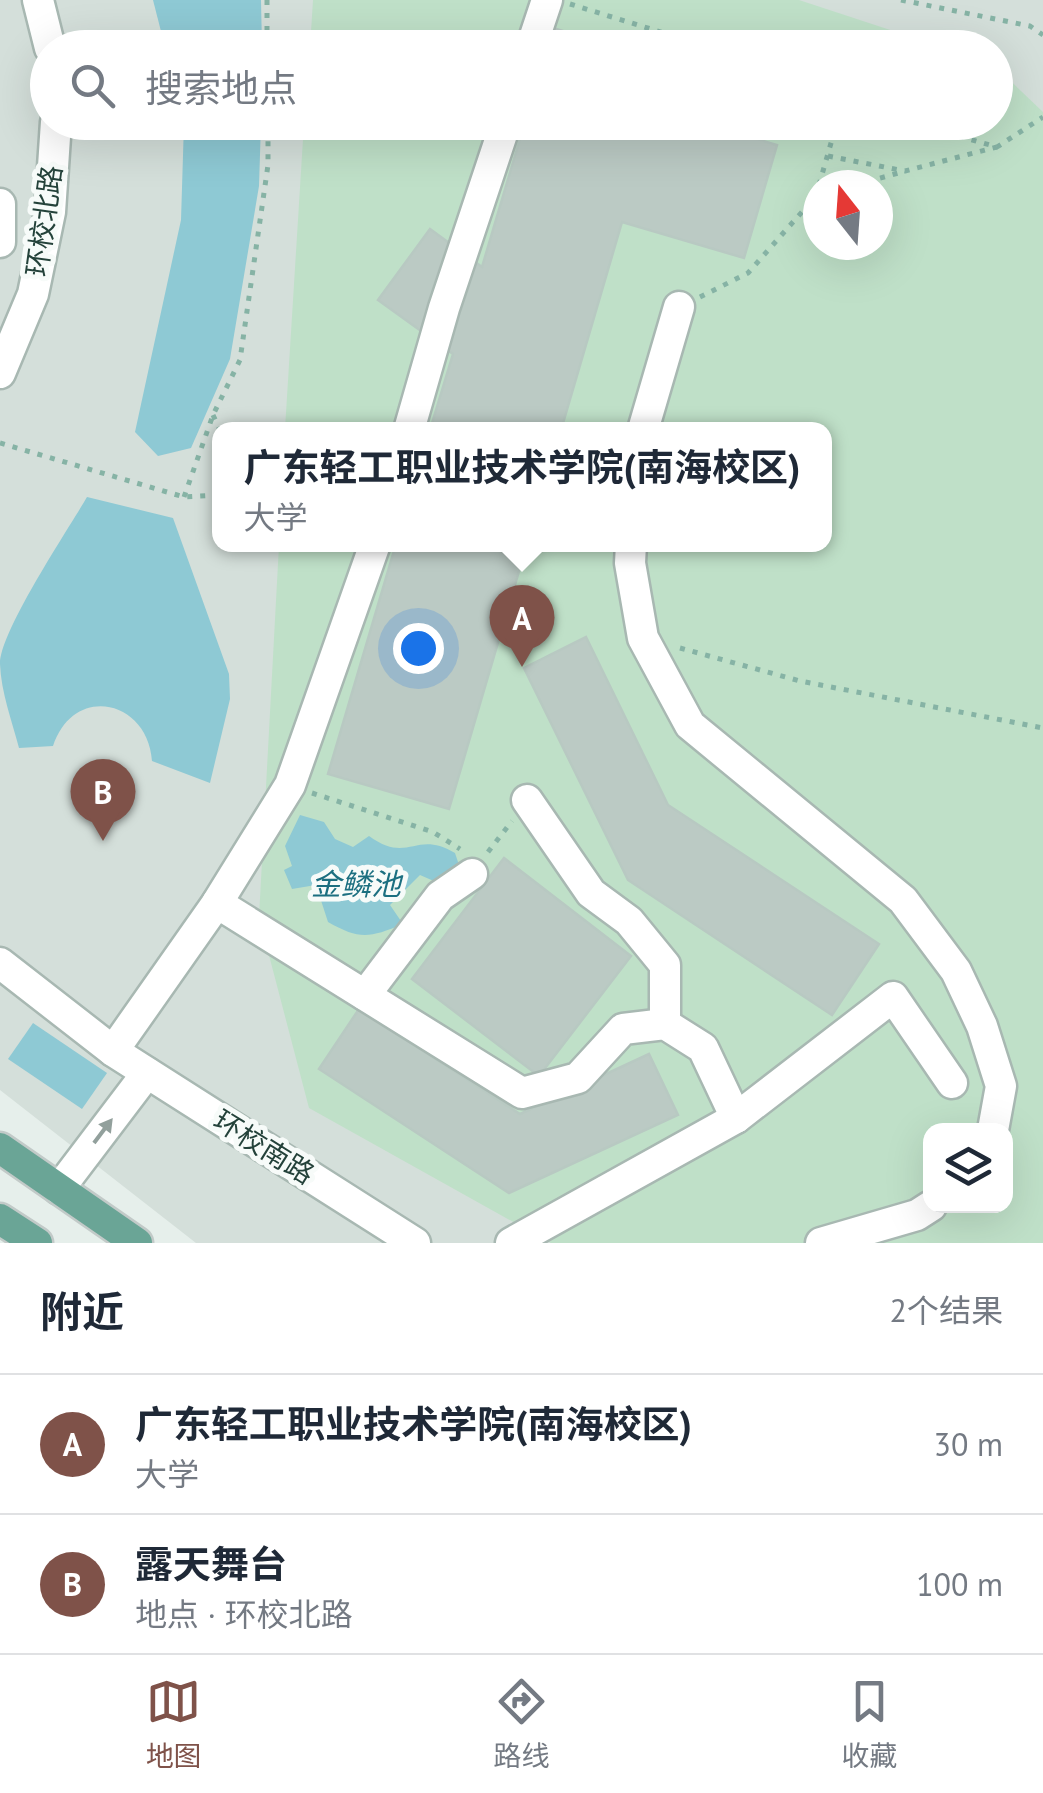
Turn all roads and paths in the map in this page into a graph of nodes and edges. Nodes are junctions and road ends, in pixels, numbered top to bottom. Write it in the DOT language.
graph roads {
  1 [pos="38,0"];
  2 [pos="266,0"];
  3 [pos="547,0"];
  4 [pos="558,0"];
  5 [pos="589,0"];
  6 [pos="902,0"];
  7 [pos="588,10"];
  8 [pos="46,30"];
  9 [pos="267,30"];
  10 [pos="537,30"];
  11 [pos="654,30"];
  12 [pos="1043,36"];
  13 [pos="1043,116"];
  14 [pos="1013,136"];
  15 [pos="55,140"];
  16 [pos="268,140"];
  17 [pos="500,140"];
  18 [pos="833,140"];
  19 [pos="972,140"];
  20 [pos="1007,140"];
  21 [pos="997,147"];
  22 [pos="828,156"];
  23 [pos="824,170"];
  24 [pos="905,172"];
  25 [pos="893,175"];
  26 [pos="0,204"];
  27 [pos="803,209"];
  28 [pos="0,242"];
  29 [pos="679,307"];
  30 [pos="0,372"];
  31 [pos="213,415"];
  32 [pos="216,422"];
  33 [pos="411,422"];
  34 [pos="646,422"];
  35 [pos="0,443"];
  36 [pos="212,495"];
  37 [pos="184,497"];
  38 [pos="372,552"];
  39 [pos="631,552"];
  40 [pos="643,638"];
  41 [pos="1043,728"];
  42 [pos="290,785"];
  43 [pos="527,800"];
  44 [pos="472,874"];
  45 [pos="217,903"];
  46 [pos="1,966"];
  47 [pos="365,995"];
  48 [pos="665,1024"];
  49 [pos="113,1051"];
  50 [pos="147,1073"];
  51 [pos="952,1083"];
  52 [pos="736,1118"];
  53 [pos="994,1123"];
  54 [pos="0,1148"];
  55 [pos="59,1189"];
  56 [pos="923,1211"];
  57 [pos="0,1219"];
  58 [pos="37,1243"];
  59 [pos="137,1243"];
  60 [pos="415,1243"];
  61 [pos="511,1243"];
  62 [pos="821,1243"];
  1 -- 8 [label="street"];
  2 -- 9 [label="path"];
  3 -- 10 [label="street"];
  4 -- 7 [label="path"];
  5 -- 7 [label="path"];
  6 -- 12 [label="path"];
  7 -- 11 [label="path"];
  13 -- 14 [label="path"];
  15 -- 30 [label="street, 环校北路"];
  16 -- 31 [label="path"];
  17 -- 33 [label="street"];
  18 -- 22 [label="path"];
  19 -- 21 [label="path"];
  20 -- 21 [label="path"];
  21 -- 24 [label="path"];
  22 -- 23 [label="path"];
  22 -- 24 [label="path"];
  24 -- 25 [label="path"];
  26 -- 28 [label="street"];
  27 -- 29 [label="path"];
  29 -- 34 [label="street"];
  31 -- 32 [label="path"];
  31 -- 37 [label="path"];
  35 -- 37 [label="path"];
  36 -- 37 [label="path"];
  38 -- 42 [label="street"];
  39 -- 40 [label="street"];
  40 -- 41 [label="path"];
  40 -- 53 [label="street"];
  42 -- 44 [label="path"];
  42 -- 45 [label="street"];
  43 -- 44 [label="path"];
  43 -- 48 [label="street"];
  44 -- 47 [label="street"];
  45 -- 47 [label="street"];
  45 -- 49 [label="street"];
  46 -- 49 [label="street"];
  47 -- 48 [label="street"];
  48 -- 52 [label="street"];
  49 -- 50 [label="street, 环校南路"];
  55 -- 50 [label="street, one-way"];
  50 -- 60 [label="street, 环校南路"];
  51 -- 52 [label="street"];
  52 -- 61 [label="street"];
  54 -- 55 [label="main road"];
  55 -- 59 [label="main road"];
  56 -- 62 [label="street"];
  57 -- 58 [label="main road"];
}
